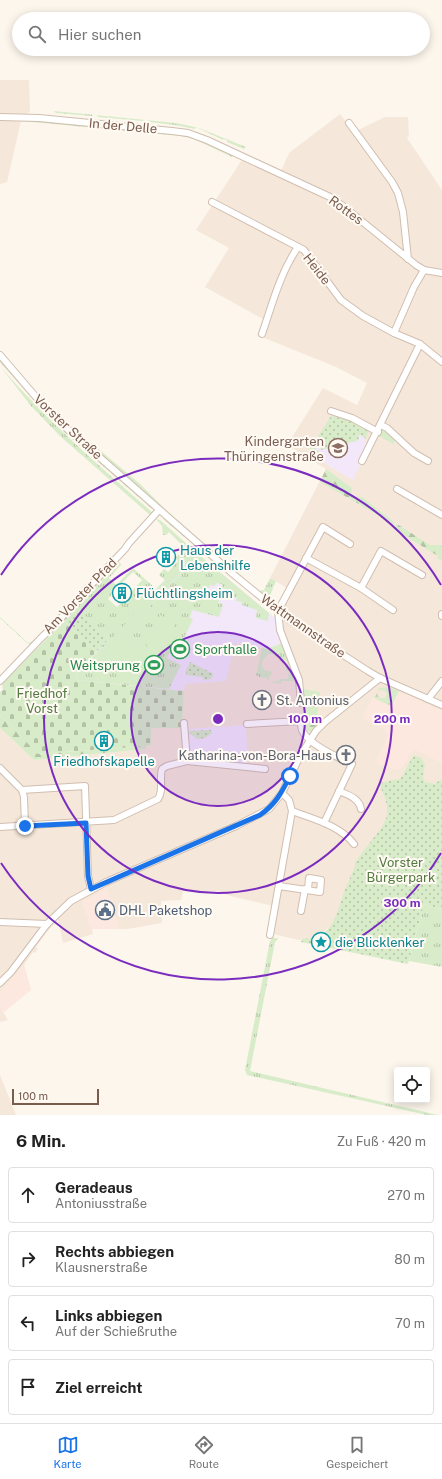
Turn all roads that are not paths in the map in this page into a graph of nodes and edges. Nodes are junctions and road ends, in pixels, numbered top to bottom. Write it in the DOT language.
graph roads {
  1 [pos="0,117"];
  2 [pos="349,123"];
  3 [pos="242,156"];
  4 [pos="212,202"];
  5 [pos="298,247"];
  6 [pos="408,259"];
  7 [pos="424,270"];
  8 [pos="442,273"];
  9 [pos="394,333"];
  10 [pos="262,334"];
  11 [pos="420,344"];
  12 [pos="0,355"];
  13 [pos="442,362"];
  14 [pos="331,411"];
  15 [pos="381,425"];
  16 [pos="378,432"];
  17 [pos="362,461"];
  18 [pos="428,461"];
  19 [pos="397,489"];
  20 [pos="142,494"];
  21 [pos="159,510"];
  22 [pos="442,516"];
  23 [pos="350,544"];
  24 [pos="306,558"];
  25 [pos="422,574"];
  26 [pos="361,588"];
  27 [pos="393,610"];
  28 [pos="278,611"];
  29 [pos="380,678"];
  30 [pos="442,680"];
  31 [pos="0,681"];
  32 [pos="428,699"];
  33 [pos="301,703"];
  34 [pos="442,705"];
  35 [pos="184,723"];
  36 [pos="247,724"];
  37 [pos="310,740"];
  38 [pos="187,762"];
  39 [pos="0,768"];
  40 [pos="265,769"];
  41 [pos="22,790"];
  42 [pos="339,791"];
  43 [pos="282,793"];
  44 [pos="361,809"];
  45 [pos="292,811"];
  46 [pos="86,823"];
  47 [pos="324,823"];
  48 [pos="25,826"];
  49 [pos="0,827"];
  50 [pos="354,844"];
  51 [pos="279,886"];
  52 [pos="91,889"];
  53 [pos="301,911"];
  54 [pos="0,922"];
  55 [pos="47,924"];
  56 [pos="270,935"];
  57 [pos="0,983"];
  1 -- 3 [label="street, In der Delle"];
  2 -- 6 [label="street"];
  3 -- 6 [label="street, Rottes"];
  4 -- 5 [label="street, Heide"];
  5 -- 9 [label="street, Heide"];
  5 -- 10 [label="street"];
  6 -- 7 [label="street, Rottes"];
  7 -- 8 [label="street, Rottes"];
  7 -- 9 [label="street"];
  9 -- 11 [label="street, Heide"];
  11 -- 13 [label="street, Heide"];
  11 -- 15 [label="street"];
  12 -- 20 [label="street, Vorster Straße"];
  14 -- 16 [label="street"];
  15 -- 16 [label="street"];
  15 -- 18 [label="street"];
  16 -- 17 [label="street"];
  19 -- 22 [label="street"];
  20 -- 21 [label="street, Wattmannstraße"];
  21 -- 28 [label="street, Wattmannstraße"];
  21 -- 31 [label="street, Am Vorster Pfad"];
  23 -- 24 [label="street"];
  24 -- 26 [label="street"];
  24 -- 28 [label="street"];
  25 -- 26 [label="street"];
  26 -- 27 [label="street"];
  28 -- 29 [label="street, Wattmannstraße"];
  28 -- 33 [label="street"];
  29 -- 32 [label="street, Wattmannstraße"];
  29 -- 37 [label="street"];
  30 -- 32 [label="street"];
  32 -- 34 [label="street, Wattmannstraße"];
  35 -- 38 [label="street"];
  36 -- 37 [label="street"];
  37 -- 42 [label="street"];
  37 -- 43 [label="street"];
  38 -- 40 [label="street"];
  38 -- 46 [label="street"];
  39 -- 41 [label="street"];
  41 -- 46 [label="street"];
  41 -- 48 [label="street"];
  42 -- 44 [label="street"];
  42 -- 47 [label="street"];
  43 -- 45 [label="street"];
  43 -- 52 [label="street"];
  45 -- 47 [label="street"];
  45 -- 51 [label="street"];
  46 -- 48 [label="street"];
  46 -- 52 [label="street"];
  47 -- 50 [label="street"];
  48 -- 49 [label="street"];
  51 -- 53 [label="street"];
  51 -- 56 [label="street"];
  52 -- 55 [label="street"];
  54 -- 55 [label="street"];
  55 -- 57 [label="street"];
}
